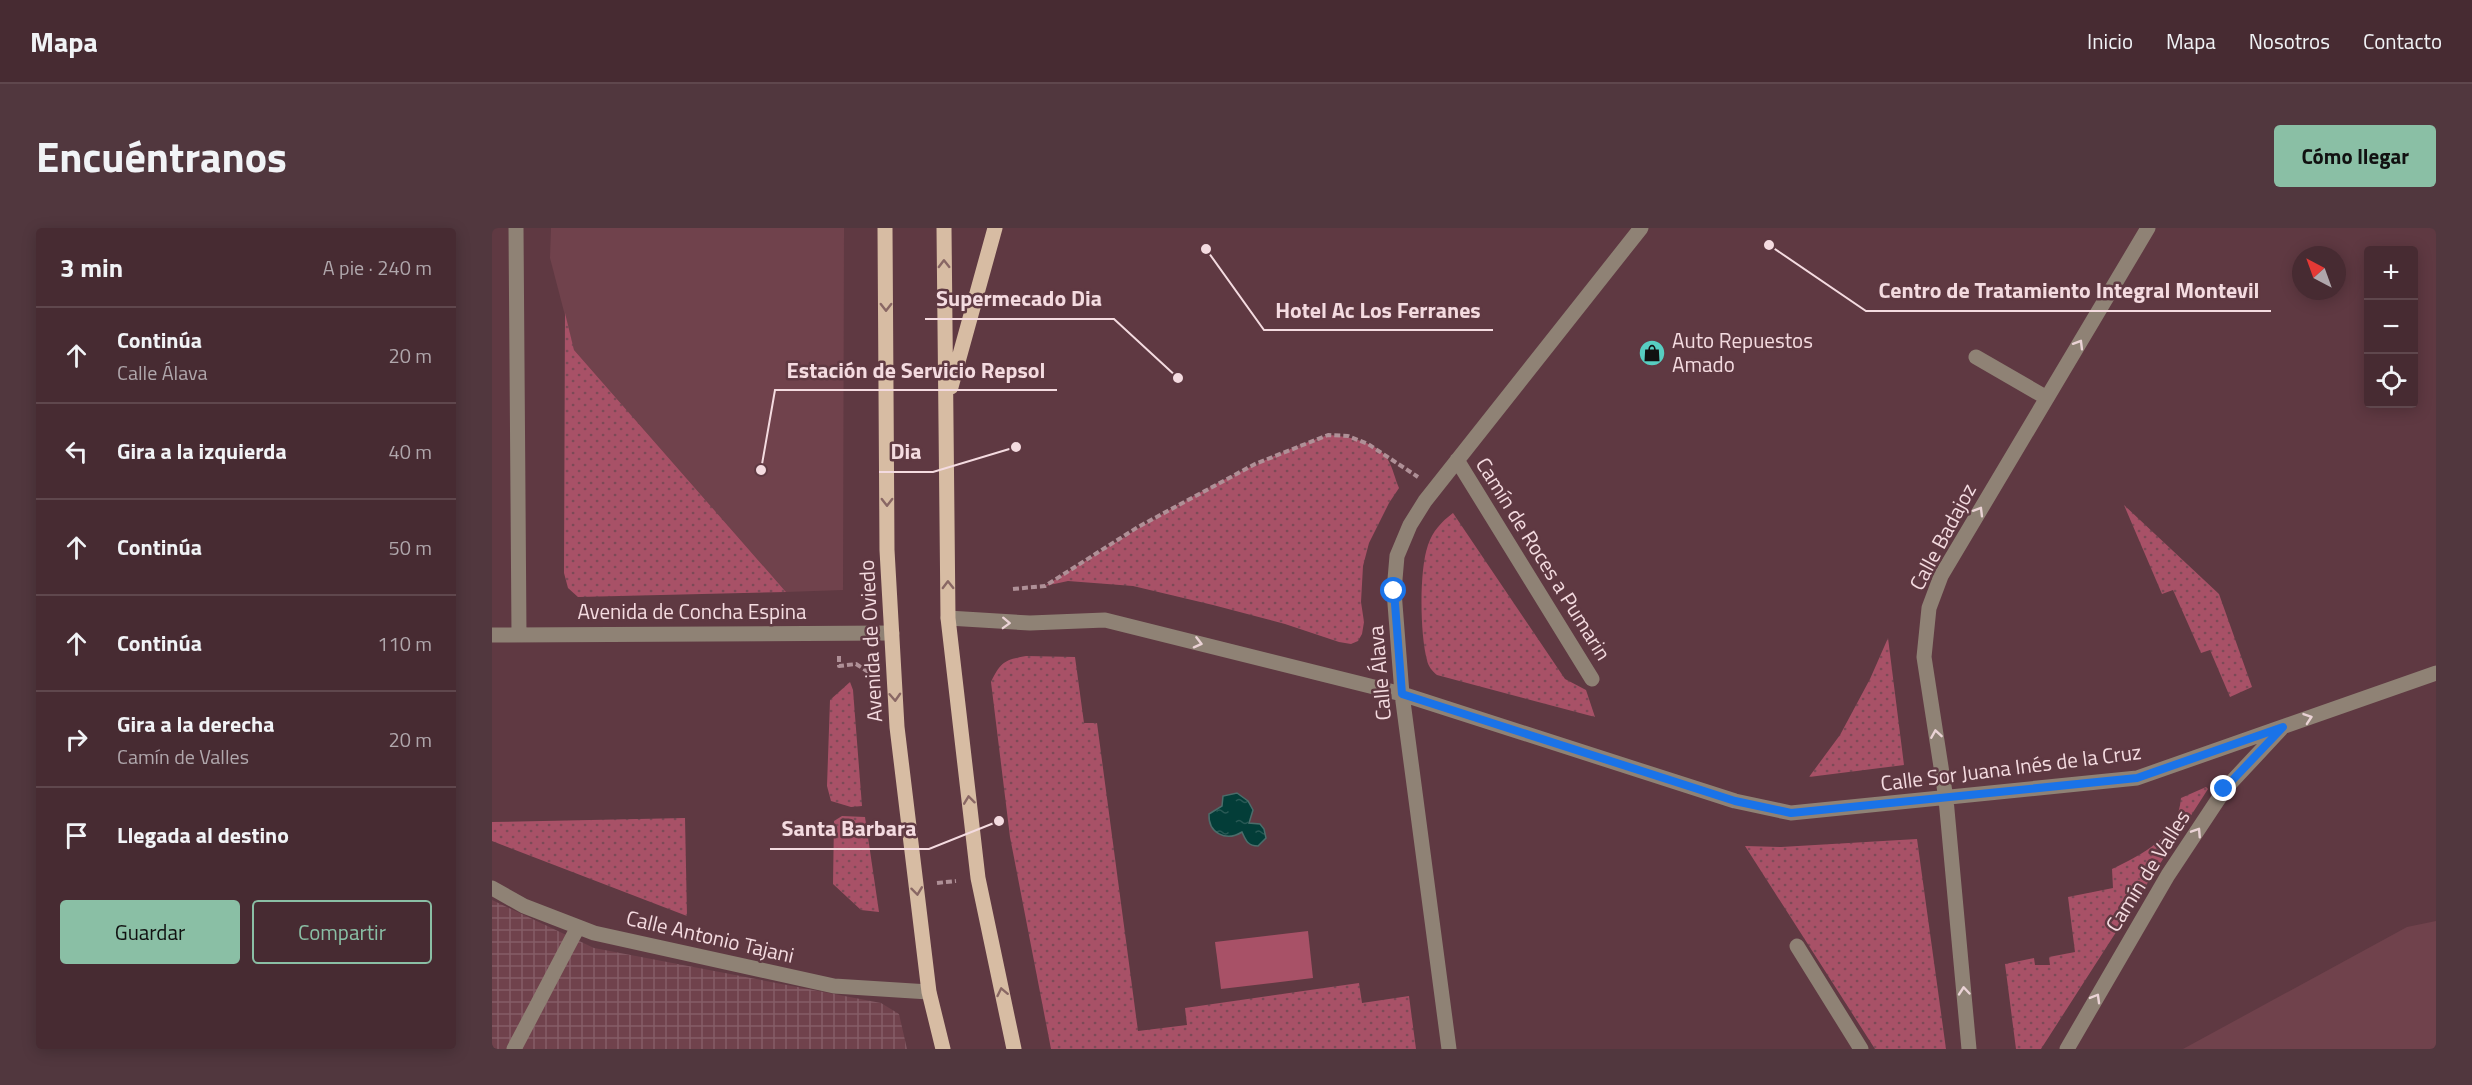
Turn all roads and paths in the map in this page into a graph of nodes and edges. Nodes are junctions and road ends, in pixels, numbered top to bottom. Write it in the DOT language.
graph roads {
  1 [pos="516,228"];
  2 [pos="885,228"];
  3 [pos="944,228"];
  4 [pos="995,228"];
  5 [pos="1641,228"];
  6 [pos="2148,228"];
  7 [pos="1976,357"];
  8 [pos="2047,398"];
  9 [pos="946,405"];
  10 [pos="1457,460"];
  11 [pos="1418,477"];
  12 [pos="1013,589"];
  13 [pos="948,618"];
  14 [pos="891,633"];
  15 [pos="519,634"];
  16 [pos="492,635"];
  17 [pos="2436,673"];
  18 [pos="1593,680"];
  19 [pos="1402,694"];
  20 [pos="2283,727"];
  21 [pos="1946,799"];
  22 [pos="492,888"];
  23 [pos="578,927"];
  24 [pos="1797,946"];
  25 [pos="929,992"];
  26 [pos="514,1049"];
  27 [pos="943,1049"];
  28 [pos="1014,1049"];
  29 [pos="1449,1049"];
  30 [pos="1861,1049"];
  31 [pos="1969,1049"];
  32 [pos="2067,1049"];
  1 -- 15 [label="street"];
  2 -- 14 [label="main road, Avenida de Oviedo, one-way"];
  9 -- 3 [label="main road, one-way"];
  4 -- 9 [label="main road"];
  5 -- 10 [label="street, Calle Álava"];
  8 -- 6 [label="street, Calle Badajoz, one-way"];
  7 -- 8 [label="street"];
  21 -- 8 [label="street, Calle Badajoz, one-way"];
  13 -- 9 [label="main road, one-way"];
  10 -- 18 [label="street, Camín de Roces a Pumarin"];
  10 -- 19 [label="street, Calle Álava"];
  11 -- 12 [label="path"];
  13 -- 19 [label="street, one-way"];
  28 -- 13 [label="main road, one-way"];
  14 -- 15 [label="street, Avenida de Concha Espina"];
  14 -- 25 [label="main road, Avenida de Oviedo, one-way"];
  15 -- 16 [label="street, Avenida de Concha Espina"];
  20 -- 17 [label="street, Calle Sor Juana Inés de la Cruz, one-way"];
  19 -- 21 [label="street, Calle Sor Juana Inés de la Cruz"];
  19 -- 29 [label="street, Calle Álava"];
  20 -- 21 [label="street, Calle Sor Juana Inés de la Cruz"];
  32 -- 20 [label="street, Camín de Valles, one-way"];
  31 -- 21 [label="street, Calle Badajoz, one-way"];
  22 -- 23 [label="street, Calle Antonio Tajani"];
  23 -- 25 [label="street, Calle Antonio Tajani"];
  23 -- 26 [label="street"];
  24 -- 30 [label="street"];
  25 -- 27 [label="main road, Avenida de Oviedo"];
}
